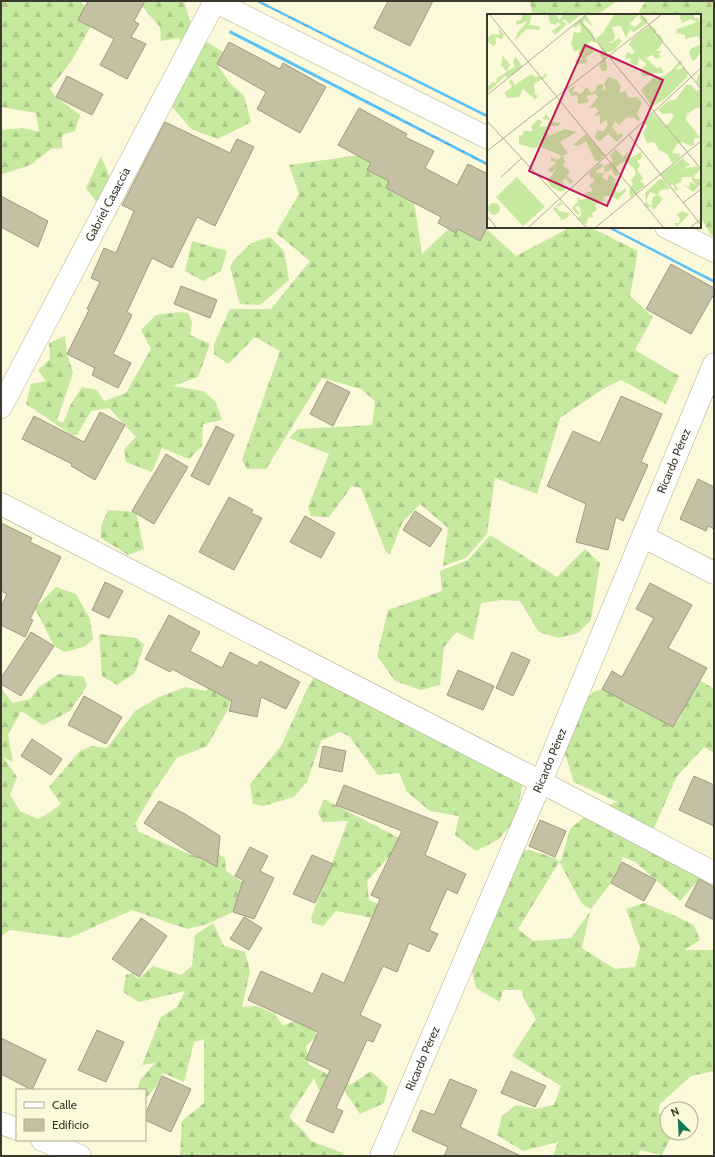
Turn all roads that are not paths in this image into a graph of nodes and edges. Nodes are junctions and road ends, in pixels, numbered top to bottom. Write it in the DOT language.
graph roads {
  1 [pos="215,1"];
  2 [pos="487,137"];
  3 [pos="668,228"];
  4 [pos="714,251"];
  5 [pos="714,364"];
  6 [pos="1,407"];
  7 [pos="1,504"];
  8 [pos="644,537"];
  9 [pos="714,573"];
  10 [pos="542,782"];
  11 [pos="714,873"];
  12 [pos="1,1123"];
  13 [pos="16,1129"];
  14 [pos="44,1141"];
  15 [pos="80,1156"];
  16 [pos="381,1156"];
  1 -- 2 [label="street"];
  1 -- 6 [label="street, Gabriel Casaccia"];
  3 -- 4 [label="street"];
  5 -- 8 [label="street, Ricardo Pérez"];
  7 -- 10 [label="street"];
  8 -- 9 [label="street"];
  8 -- 10 [label="street, Ricardo Pérez"];
  10 -- 11 [label="street"];
  10 -- 16 [label="street, Ricardo Pérez"];
  12 -- 13 [label="street"];
  14 -- 15 [label="street"];
}
